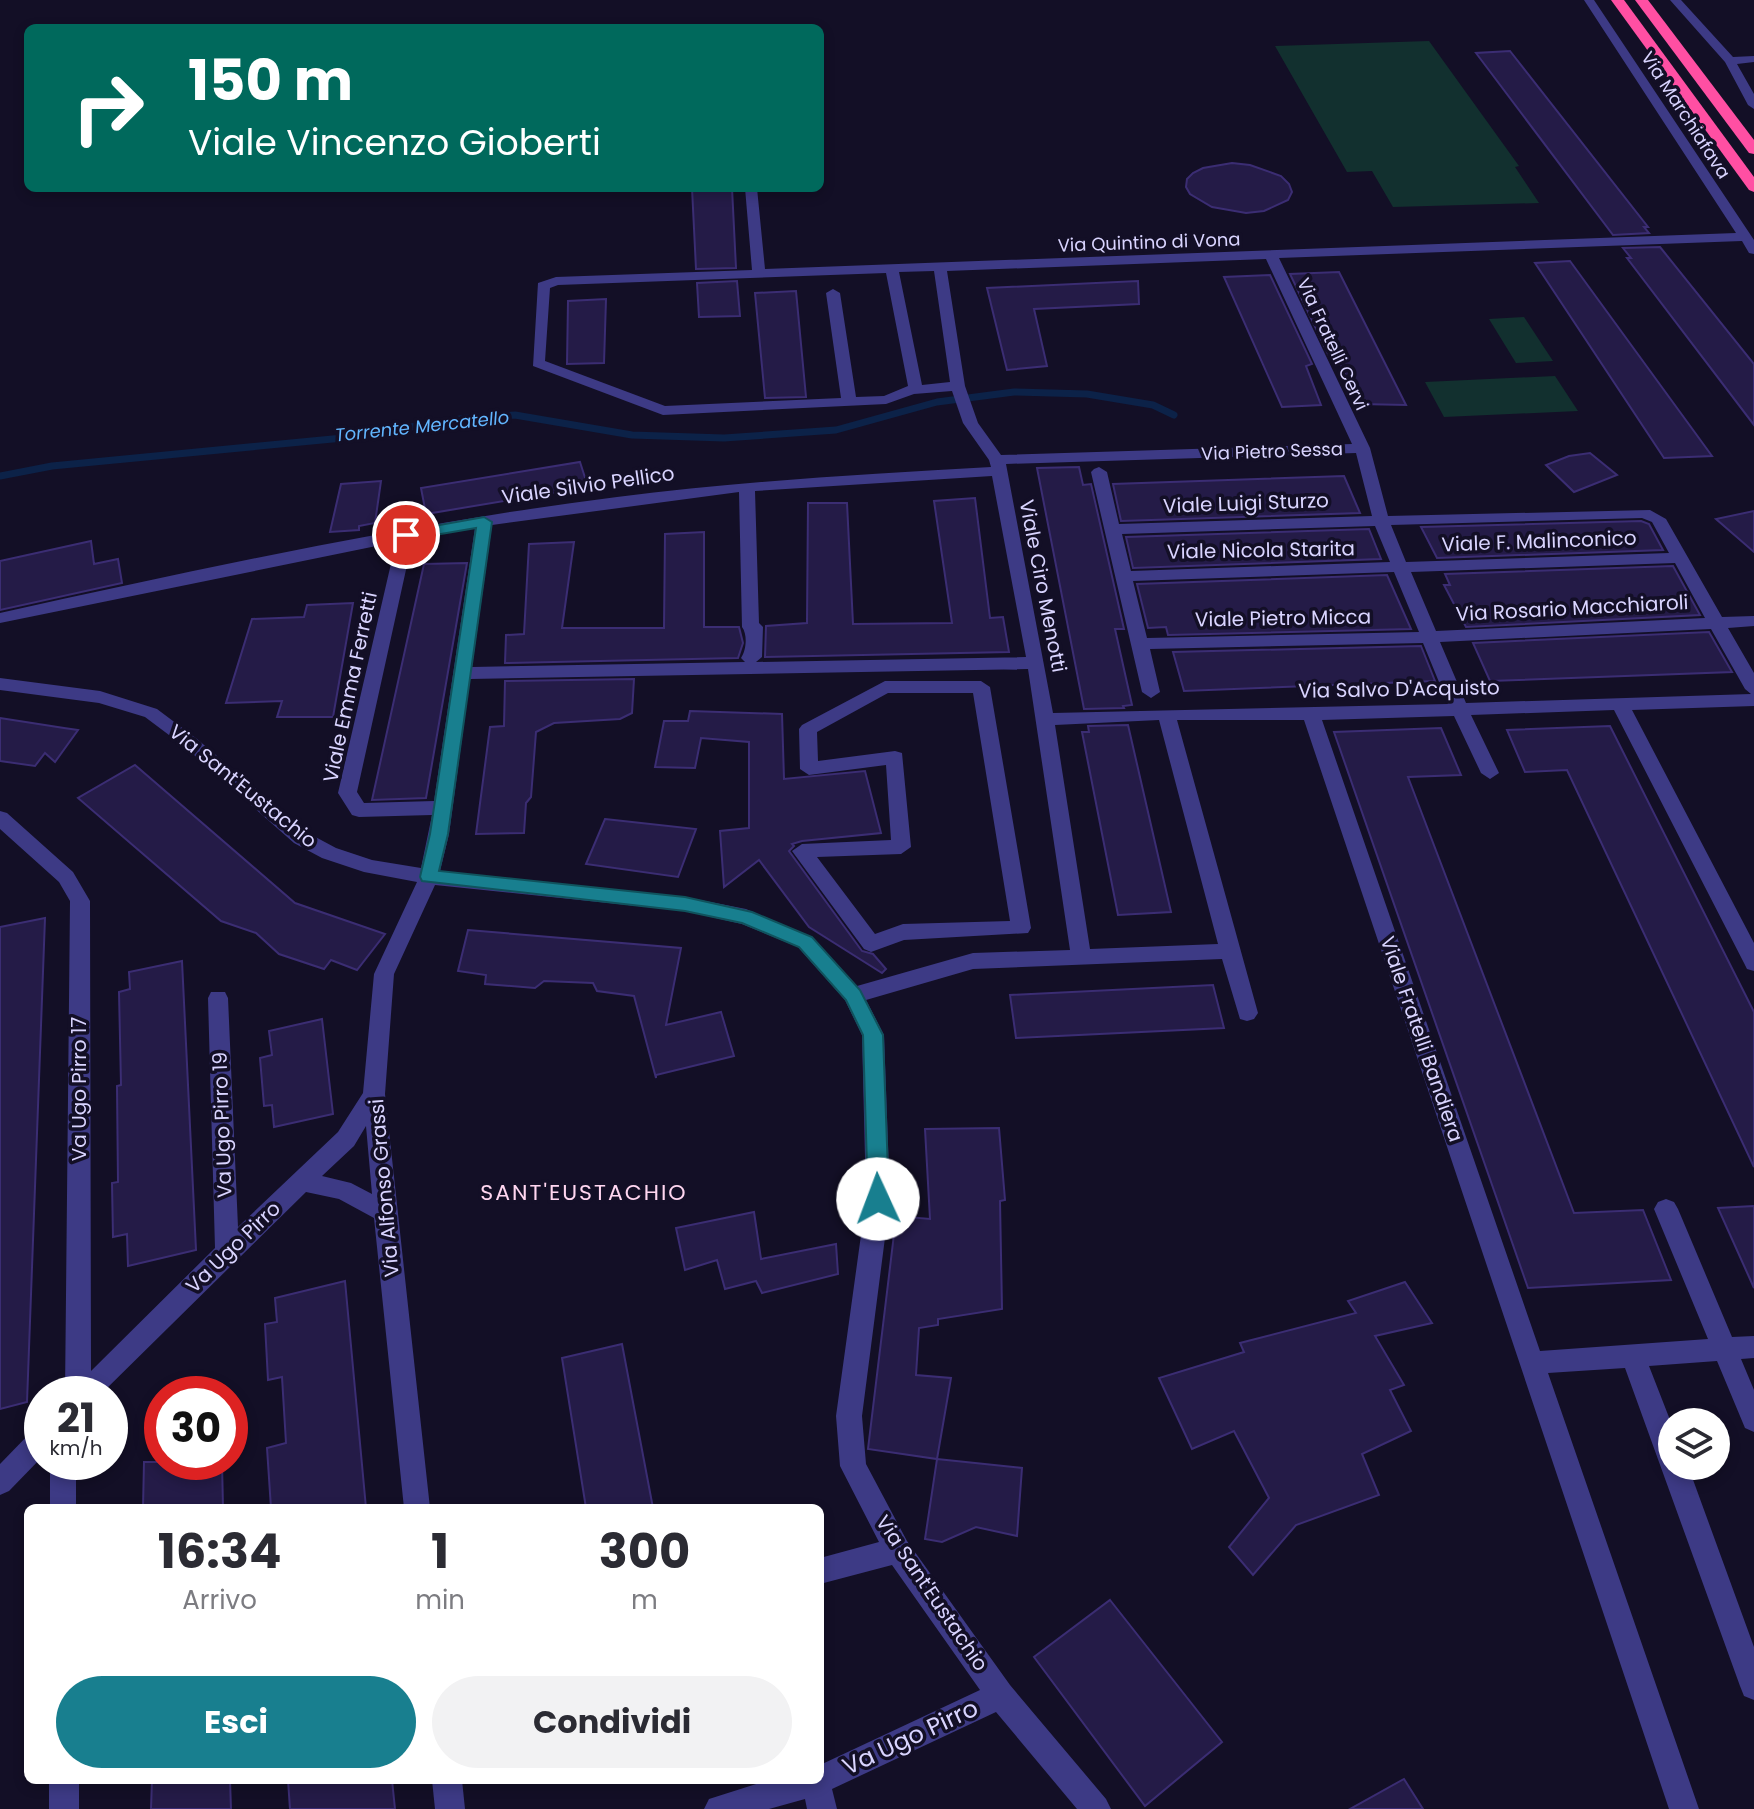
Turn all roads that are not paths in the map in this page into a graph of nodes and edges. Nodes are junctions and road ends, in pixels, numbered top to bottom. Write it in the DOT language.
graph roads {
  1 [pos="1589,0"];
  2 [pos="1617,0"];
  3 [pos="1641,0"];
  4 [pos="1675,0"];
  5 [pos="1754,59"];
  6 [pos="1730,61"];
  7 [pos="1754,105"];
  8 [pos="1754,150"];
  9 [pos="1754,187"];
  10 [pos="751,192"];
  11 [pos="1745,237"];
  12 [pos="1754,250"];
  13 [pos="1271,255"];
  14 [pos="940,268"];
  15 [pos="892,269"];
  16 [pos="759,275"];
  17 [pos="833,293"];
  18 [pos="958,386"];
  19 [pos="916,389"];
  20 [pos="849,403"];
  21 [pos="1362,448"];
  22 [pos="998,466"];
  23 [pos="1099,472"];
  24 [pos="747,486"];
  25 [pos="1381,521"];
  26 [pos="484,522"];
  27 [pos="1112,529"];
  28 [pos="406,535"];
  29 [pos="1680,558"];
  30 [pos="1400,569"];
  31 [pos="1123,576"];
  32 [pos="0,618"];
  33 [pos="1754,621"];
  34 [pos="1717,624"];
  35 [pos="1428,637"];
  36 [pos="1139,644"];
  37 [pos="750,662"];
  38 [pos="1036,663"];
  39 [pos="1748,666"];
  40 [pos="463,673"];
  41 [pos="0,684"];
  42 [pos="1754,689"];
  43 [pos="1151,692"];
  44 [pos="1754,700"];
  45 [pos="1620,704"];
  46 [pos="1460,710"];
  47 [pos="1166,714"];
  48 [pos="1311,714"];
  49 [pos="1045,719"];
  50 [pos="1490,773"];
  51 [pos="443,808"];
  52 [pos="0,818"];
  53 [pos="429,877"];
  54 [pos="1021,928"];
  55 [pos="1232,951"];
  56 [pos="1081,957"];
  57 [pos="1754,963"];
  58 [pos="853,995"];
  59 [pos="218,998"];
  60 [pos="1247,1013"];
  61 [pos="374,1094"];
  62 [pos="300,1181"];
  63 [pos="1666,1209"];
  64 [pos="385,1212"];
  65 [pos="227,1252"];
  66 [pos="1754,1347"];
  67 [pos="1725,1350"];
  68 [pos="1633,1356"];
  69 [pos="1533,1363"];
  70 [pos="81,1376"];
  71 [pos="100,1376"];
  72 [pos="1754,1420"];
  73 [pos="1658,1422"];
  74 [pos="24,1457"];
  75 [pos="63,1480"];
  76 [pos="1680,1480"];
  77 [pos="0,1482"];
  78 [pos="63,1504"];
  79 [pos="417,1504"];
  80 [pos="898,1550"];
  81 [pos="824,1570"];
  82 [pos="1754,1686"];
  83 [pos="1000,1695"];
  84 [pos="64,1784"];
  85 [pos="447,1784"];
  86 [pos="819,1788"];
  87 [pos="64,1809"];
  88 [pos="450,1809"];
  89 [pos="719,1809"];
  90 [pos="1096,1809"];
  91 [pos="1684,1809"];
  1 -- 11 [label="street, Via Marchiafava"];
  2 -- 9 [label="highway"];
  3 -- 8 [label="highway"];
  4 -- 6 [label="street"];
  5 -- 6 [label="street"];
  6 -- 7 [label="street"];
  10 -- 16 [label="street"];
  11 -- 12 [label="street, Via Marchiafava"];
  11 -- 13 [label="street, Via Quintino di Vona"];
  13 -- 14 [label="street, Via Quintino di Vona"];
  13 -- 21 [label="street, Via Fratelli Cervi"];
  14 -- 15 [label="street, Via Quintino di Vona"];
  14 -- 18 [label="street"];
  15 -- 16 [label="street, Via Quintino di Vona"];
  15 -- 19 [label="street"];
  16 -- 20 [label="street, Via Quintino di Vona"];
  17 -- 20 [label="street"];
  18 -- 19 [label="street"];
  18 -- 22 [label="street"];
  19 -- 20 [label="street"];
  21 -- 22 [label="street, Via Pietro Sessa"];
  21 -- 25 [label="street, Via Pietro Sessa"];
  22 -- 24 [label="street, Viale Silvio Pellico"];
  22 -- 38 [label="street, Viale Ciro Menotti"];
  23 -- 27 [label="street"];
  24 -- 26 [label="street, Viale Silvio Pellico"];
  24 -- 37 [label="street"];
  25 -- 27 [label="street, Viale Luigi Sturzo"];
  25 -- 29 [label="street, Viale Luigi Sturzo"];
  25 -- 30 [label="street, Via Pietro Sessa"];
  26 -- 28 [label="street, Viale Silvio Pellico"];
  26 -- 40 [label="street, Via Alfonso Grassi"];
  27 -- 31 [label="street"];
  28 -- 32 [label="street, Viale Silvio Pellico"];
  28 -- 51 [label="street, Viale Emma Ferretti"];
  29 -- 30 [label="street, Viale F. Malinconico"];
  29 -- 34 [label="street, Viale Luigi Sturzo"];
  30 -- 31 [label="street, Viale Nicola Starita"];
  30 -- 35 [label="street, Via Pietro Sessa"];
  31 -- 36 [label="street"];
  33 -- 34 [label="street, Via Rosario Macchiaroli"];
  34 -- 35 [label="street, Via Rosario Macchiaroli"];
  34 -- 39 [label="street, Viale Luigi Sturzo"];
  35 -- 36 [label="street, Viale Pietro Micca"];
  35 -- 46 [label="street, Via Pietro Sessa"];
  36 -- 43 [label="street"];
  37 -- 38 [label="street"];
  37 -- 40 [label="street"];
  38 -- 49 [label="street, Viale Ciro Menotti"];
  39 -- 42 [label="street, Viale Luigi Sturzo"];
  40 -- 51 [label="street, Via Alfonso Grassi"];
  41 -- 53 [label="street, Via Sant'Eustachio"];
  44 -- 45 [label="street, Via Salvo D'Acquisto"];
  45 -- 46 [label="street, Via Salvo D'Acquisto"];
  45 -- 57 [label="street"];
  46 -- 48 [label="street, Via Salvo D'Acquisto"];
  46 -- 50 [label="street, Via Pietro Sessa"];
  47 -- 48 [label="street, Via Salvo D'Acquisto"];
  47 -- 49 [label="street, Via Salvo D'Acquisto"];
  47 -- 55 [label="street"];
  48 -- 69 [label="street, Viale Fratelli Bandiera"];
  49 -- 56 [label="street, Viale Ciro Menotti"];
  51 -- 53 [label="street, Via Alfonso Grassi"];
  52 -- 70 [label="street, Va Ugo Pirro 17"];
  53 -- 58 [label="street, Via Sant'Eustachio"];
  53 -- 61 [label="street, Via Alfonso Grassi"];
  54 -- 54 [label="street"];
  55 -- 56 [label="street"];
  55 -- 60 [label="street"];
  56 -- 58 [label="street"];
  58 -- 80 [label="street, Via Sant'Eustachio"];
  59 -- 65 [label="street, Va Ugo Pirro 19"];
  61 -- 62 [label="street, Va Ugo Pirro"];
  61 -- 64 [label="street, Via Alfonso Grassi"];
  62 -- 64 [label="street"];
  62 -- 65 [label="street, Va Ugo Pirro"];
  63 -- 67 [label="street"];
  64 -- 79 [label="street, Via Alfonso Grassi"];
  65 -- 71 [label="street, Va Ugo Pirro"];
  66 -- 67 [label="street"];
  67 -- 68 [label="street"];
  67 -- 72 [label="street"];
  68 -- 69 [label="street"];
  68 -- 73 [label="street"];
  69 -- 91 [label="street, Viale Fratelli Bandiera"];
  74 -- 77 [label="street"];
  75 -- 78 [label="street"];
  76 -- 82 [label="street"];
  80 -- 81 [label="street"];
  80 -- 83 [label="street, Via Sant'Eustachio"];
  83 -- 86 [label="street, Va Ugo Pirro"];
  83 -- 90 [label="street, Via Sant'Eustachio"];
  84 -- 87 [label="street"];
  85 -- 88 [label="street"];
  86 -- 89 [label="street, Va Ugo Pirro"];
}
